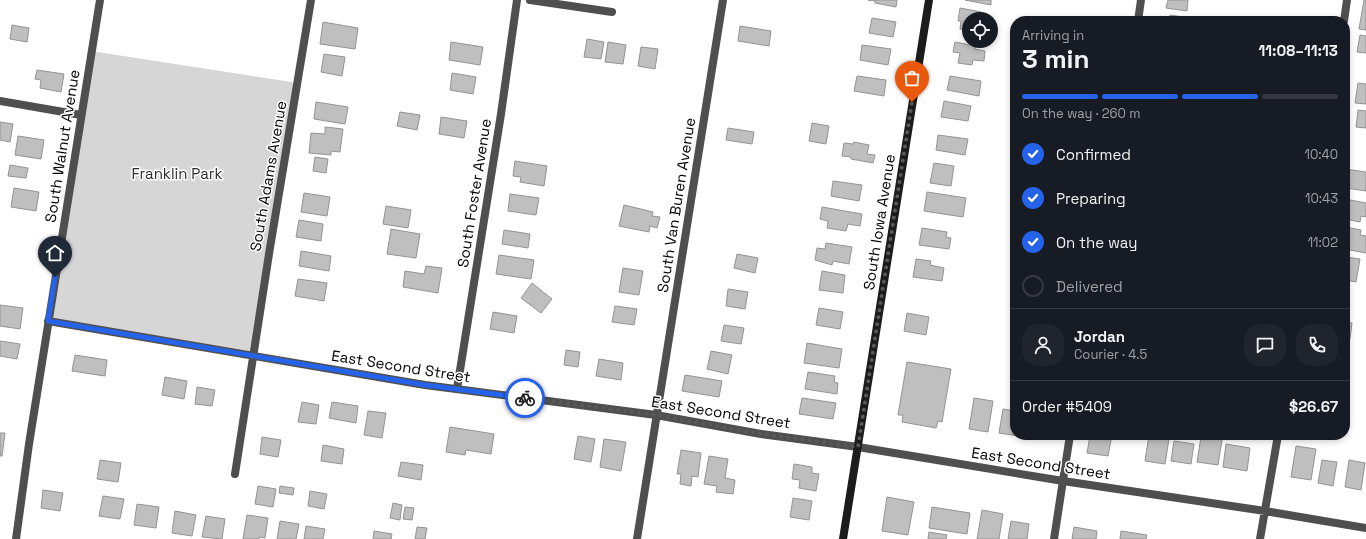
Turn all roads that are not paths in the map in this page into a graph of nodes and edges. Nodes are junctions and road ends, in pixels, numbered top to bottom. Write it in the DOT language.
graph roads {
  1 [pos="100,0"];
  2 [pos="311,0"];
  3 [pos="517,0"];
  4 [pos="530,0"];
  5 [pos="723,0"];
  6 [pos="928,0"];
  7 [pos="1142,0"];
  8 [pos="1347,0"];
  9 [pos="612,12"];
  10 [pos="1139,16"];
  11 [pos="1345,16"];
  12 [pos="0,101"];
  13 [pos="81,115"];
  14 [pos="48,321"];
  15 [pos="253,356"];
  16 [pos="457,389"];
  17 [pos="656,415"];
  18 [pos="1069,440"];
  19 [pos="1277,440"];
  20 [pos="858,447"];
  21 [pos="235,474"];
  22 [pos="1063,481"];
  23 [pos="1265,511"];
  24 [pos="1366,528"];
  25 [pos="16,539"];
  26 [pos="636,539"];
  27 [pos="843,539"];
  28 [pos="1054,539"];
  29 [pos="1260,539"];
  1 -- 13 [label="street, South Walnut Avenue"];
  2 -- 15 [label="street, South Adams Avenue"];
  3 -- 16 [label="street, South Foster Avenue"];
  4 -- 9 [label="street"];
  5 -- 17 [label="street, South Van Buren Avenue"];
  6 -- 20 [label="main road, South Iowa Avenue"];
  7 -- 10 [label="street"];
  8 -- 11 [label="street"];
  12 -- 13 [label="street"];
  13 -- 14 [label="street, South Walnut Avenue"];
  14 -- 15 [label="street, East Second Street"];
  14 -- 25 [label="street, South Walnut Avenue"];
  15 -- 16 [label="street, East Second Street"];
  15 -- 21 [label="street, South Adams Avenue"];
  16 -- 17 [label="street, East Second Street"];
  17 -- 20 [label="street, East Second Street"];
  17 -- 26 [label="street, South Van Buren Avenue"];
  18 -- 22 [label="street"];
  19 -- 23 [label="street"];
  20 -- 22 [label="street, East Second Street"];
  20 -- 27 [label="main road, South Iowa Avenue"];
  22 -- 23 [label="street, East Second Street"];
  22 -- 28 [label="street"];
  23 -- 24 [label="street, East Second Street"];
  23 -- 29 [label="street"];
}
